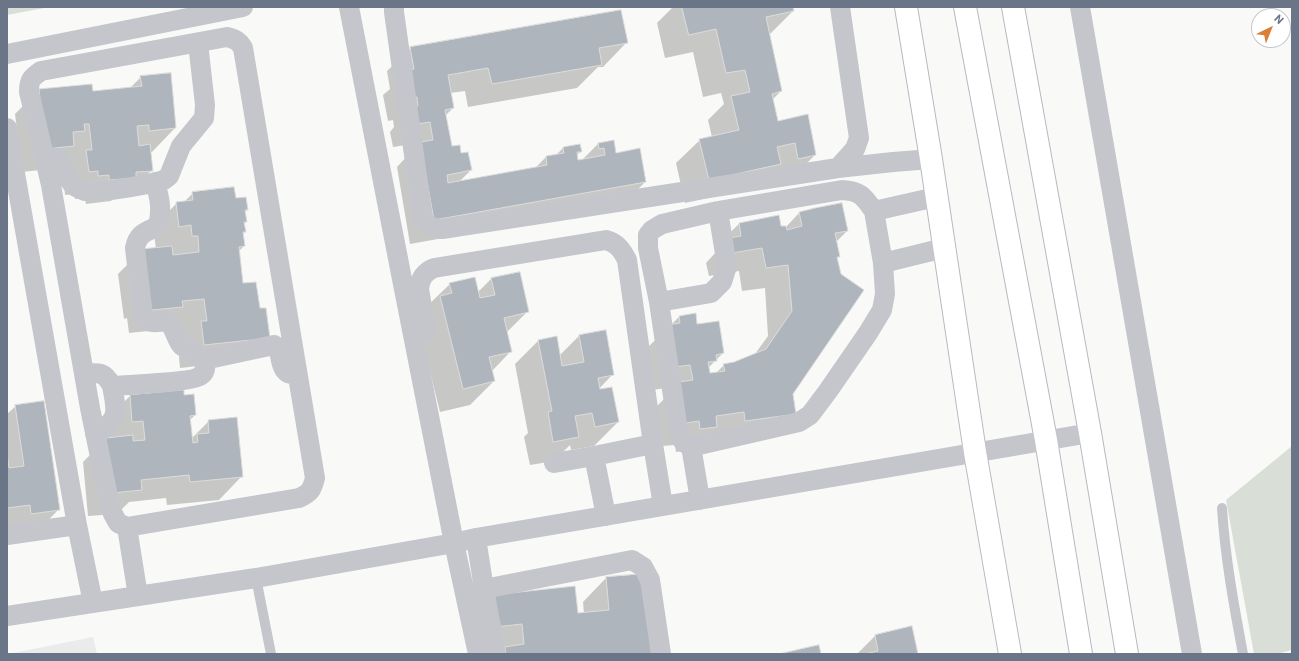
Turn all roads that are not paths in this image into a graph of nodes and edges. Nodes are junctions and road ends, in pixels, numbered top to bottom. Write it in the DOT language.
graph roads {
  1 [pos="243,7"];
  2 [pos="349,7"];
  3 [pos="394,7"];
  4 [pos="840,7"];
  5 [pos="906,7"];
  6 [pos="965,7"];
  7 [pos="1014,7"];
  8 [pos="1080,7"];
  9 [pos="198,43"];
  10 [pos="7,54"];
  11 [pos="7,128"];
  12 [pos="45,159"];
  13 [pos="931,159"];
  14 [pos="838,168"];
  15 [pos="155,182"];
  16 [pos="936,198"];
  17 [pos="718,211"];
  18 [pos="874,211"];
  19 [pos="944,248"];
  20 [pos="883,263"];
  21 [pos="423,276"];
  22 [pos="402,278"];
  23 [pos="659,302"];
  24 [pos="204,360"];
  25 [pos="297,372"];
  26 [pos="84,374"];
  27 [pos="112,386"];
  28 [pos="435,388"];
  29 [pos="1090,433"];
  30 [pos="95,434"];
  31 [pos="1046,440"];
  32 [pos="653,444"];
  33 [pos="691,446"];
  34 [pos="975,452"];
  35 [pos="594,456"];
  36 [pos="554,463"];
  37 [pos="700,500"];
  38 [pos="663,506"];
  39 [pos="1222,508"];
  40 [pos="606,516"];
  41 [pos="77,525"];
  42 [pos="127,527"];
  43 [pos="7,535"];
  44 [pos="476,538"];
  45 [pos="454,543"];
  46 [pos="256,578"];
  47 [pos="484,589"];
  48 [pos="138,596"];
  49 [pos="93,603"];
  50 [pos="7,616"];
  51 [pos="271,654"];
  52 [pos="478,654"];
  53 [pos="496,654"];
  54 [pos="661,654"];
  55 [pos="1010,654"];
  56 [pos="1081,654"];
  57 [pos="1127,654"];
  58 [pos="1192,654"];
  59 [pos="1243,654"];
  1 -- 10 [label="street"];
  2 -- 22 [label="street"];
  3 -- 14 [label="street"];
  4 -- 14 [label="street"];
  5 -- 13 [label="main road"];
  6 -- 31 [label="main road"];
  7 -- 29 [label="main road"];
  8 -- 58 [label="street"];
  9 -- 12 [label="street"];
  9 -- 15 [label="street"];
  9 -- 25 [label="street"];
  11 -- 41 [label="street"];
  12 -- 15 [label="street"];
  12 -- 26 [label="street"];
  13 -- 14 [label="street"];
  13 -- 16 [label="main road"];
  15 -- 24 [label="street"];
  16 -- 18 [label="street"];
  16 -- 19 [label="main road"];
  17 -- 18 [label="street"];
  17 -- 23 [label="street"];
  17 -- 23 [label="street"];
  18 -- 20 [label="street"];
  19 -- 20 [label="street"];
  19 -- 34 [label="main road"];
  20 -- 33 [label="street"];
  21 -- 22 [label="street"];
  21 -- 28 [label="street"];
  21 -- 32 [label="street"];
  22 -- 45 [label="street"];
  23 -- 33 [label="street"];
  24 -- 25 [label="street"];
  24 -- 27 [label="street"];
  25 -- 42 [label="street"];
  26 -- 27 [label="street"];
  26 -- 30 [label="street"];
  27 -- 30 [label="street"];
  29 -- 31 [label="street"];
  29 -- 57 [label="main road"];
  30 -- 42 [label="street"];
  31 -- 34 [label="street"];
  31 -- 56 [label="main road"];
  32 -- 35 [label="street"];
  32 -- 38 [label="street"];
  33 -- 37 [label="street"];
  34 -- 37 [label="street"];
  34 -- 55 [label="main road"];
  35 -- 36 [label="street"];
  35 -- 40 [label="street"];
  37 -- 38 [label="street"];
  38 -- 40 [label="street"];
  39 -- 59 [label="lane"];
  40 -- 44 [label="street"];
  41 -- 43 [label="street"];
  41 -- 49 [label="street"];
  42 -- 48 [label="street"];
  44 -- 45 [label="street"];
  44 -- 47 [label="street"];
  45 -- 46 [label="street"];
  45 -- 52 [label="street"];
  46 -- 48 [label="street"];
  46 -- 51 [label="lane"];
  47 -- 53 [label="street"];
  47 -- 54 [label="street"];
  48 -- 49 [label="street"];
  49 -- 50 [label="street"];
}
